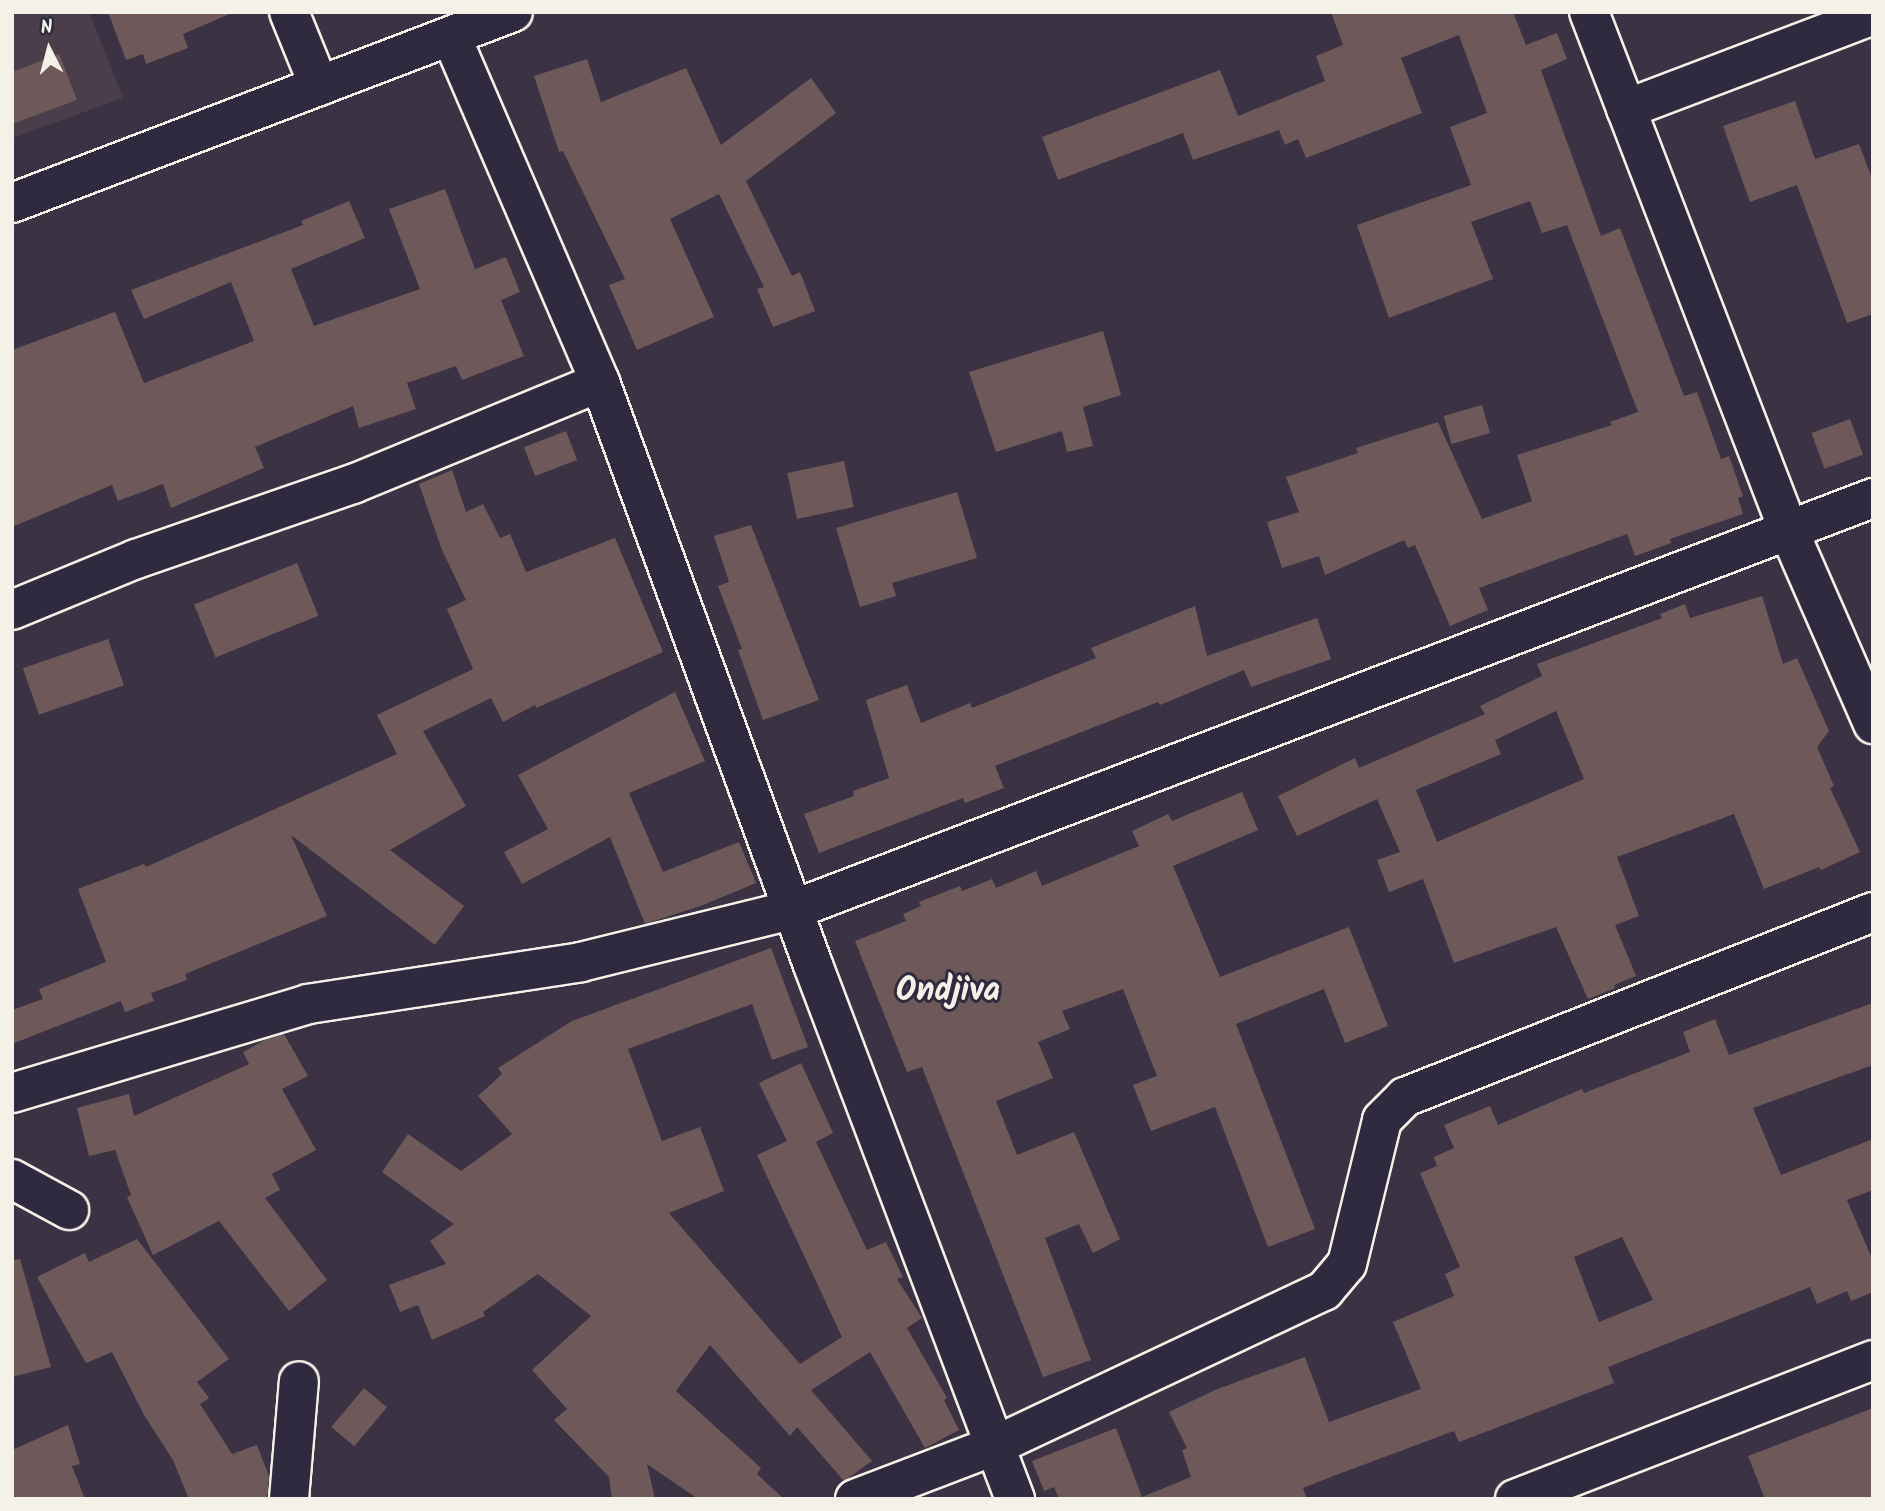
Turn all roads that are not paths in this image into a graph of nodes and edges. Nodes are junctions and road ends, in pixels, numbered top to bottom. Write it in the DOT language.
graph roads {
  1 [pos="289,12"];
  2 [pos="513,12"];
  3 [pos="1590,12"];
  4 [pos="1873,15"];
  5 [pos="451,36"];
  6 [pos="319,86"];
  7 [pos="1626,109"];
  8 [pos="12,203"];
  9 [pos="600,382"];
  10 [pos="1873,498"];
  11 [pos="1788,529"];
  12 [pos="12,610"];
  13 [pos="1873,724"];
  14 [pos="794,909"];
  15 [pos="1873,912"];
  16 [pos="12,1093"];
  17 [pos="12,1179"];
  18 [pos="69,1210"];
  19 [pos="1873,1360"];
  20 [pos="299,1381"];
  21 [pos="994,1446"];
  22 [pos="289,1499"];
  23 [pos="855,1499"];
  24 [pos="1015,1499"];
  25 [pos="1515,1499"];
  1 -- 6 [label="street"];
  2 -- 5 [label="street"];
  3 -- 7 [label="street"];
  4 -- 7 [label="street"];
  5 -- 6 [label="street"];
  5 -- 9 [label="street"];
  6 -- 8 [label="street"];
  7 -- 11 [label="street"];
  9 -- 12 [label="street"];
  9 -- 14 [label="street"];
  10 -- 11 [label="street"];
  11 -- 13 [label="street"];
  11 -- 14 [label="street"];
  14 -- 16 [label="street"];
  14 -- 21 [label="street"];
  15 -- 21 [label="street"];
  17 -- 18 [label="street"];
  19 -- 25 [label="street"];
  20 -- 22 [label="street"];
  21 -- 23 [label="street"];
  21 -- 24 [label="street"];
}
